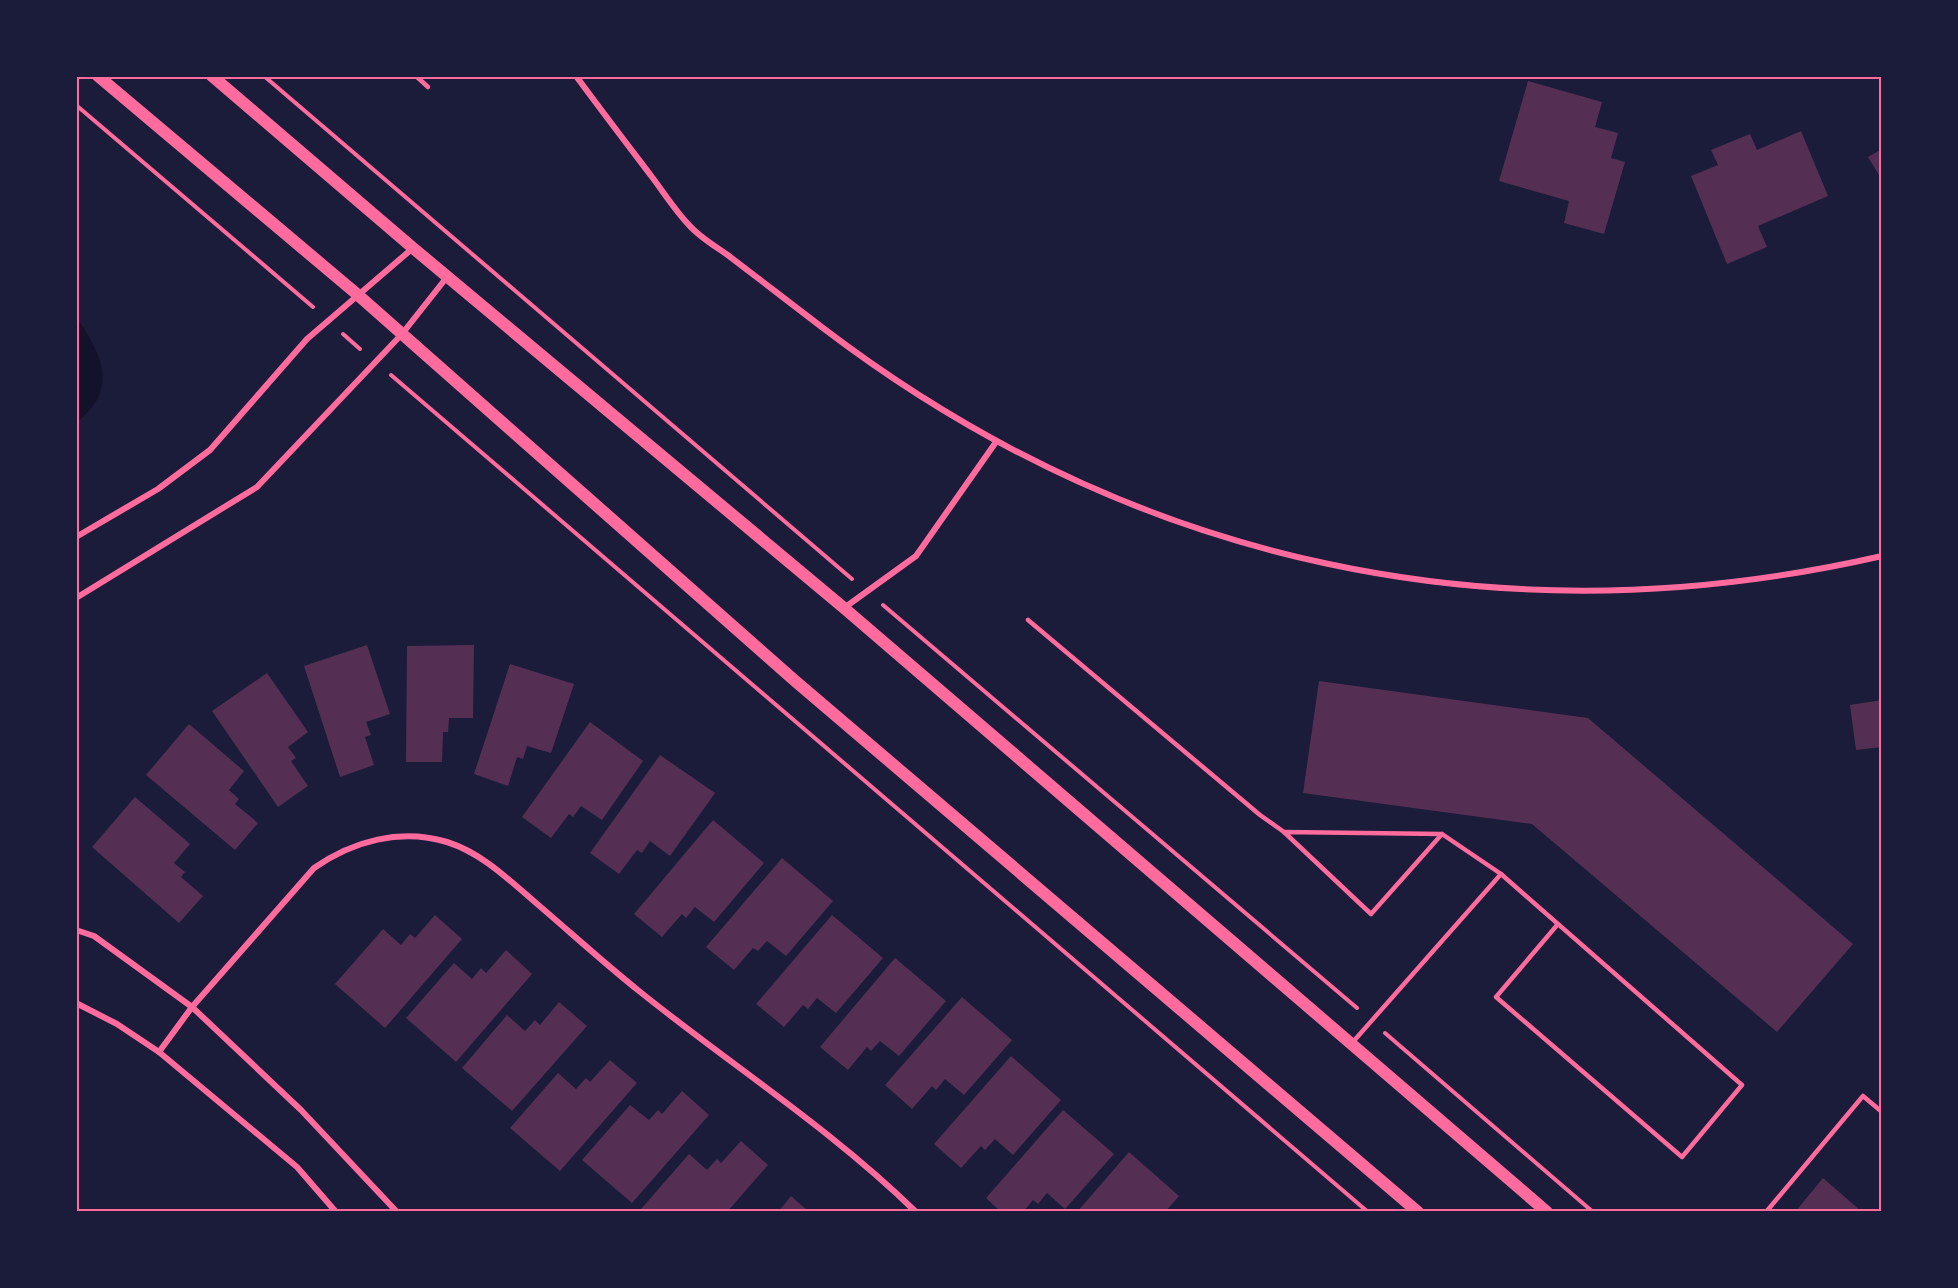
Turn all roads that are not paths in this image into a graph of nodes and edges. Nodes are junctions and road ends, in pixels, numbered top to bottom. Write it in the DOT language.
graph roads {
  1 [pos="98,76"];
  2 [pos="212,76"];
  3 [pos="416,76"];
  4 [pos="576,76"];
  5 [pos="428,87"];
  6 [pos="413,248"];
  7 [pos="447,277"];
  8 [pos="358,295"];
  9 [pos="402,334"];
  10 [pos="996,442"];
  11 [pos="76,537"];
  12 [pos="1881,556"];
  13 [pos="76,598"];
  14 [pos="844,608"];
  15 [pos="1028,620"];
  16 [pos="1284,832"];
  17 [pos="1442,834"];
  18 [pos="1501,874"];
  19 [pos="1558,924"];
  20 [pos="76,930"];
  21 [pos="76,1004"];
  22 [pos="192,1007"];
  23 [pos="1352,1043"];
  24 [pos="159,1052"];
  25 [pos="1881,1112"];
  26 [pos="336,1212"];
  27 [pos="397,1212"];
  28 [pos="916,1212"];
  29 [pos="1418,1212"];
  30 [pos="1547,1212"];
  31 [pos="1766,1212"];
  1 -- 8 [label="main road"];
  2 -- 6 [label="main road"];
  3 -- 5 [label="lane"];
  4 -- 10 [label="street"];
  6 -- 7 [label="main road"];
  6 -- 8 [label="street"];
  7 -- 9 [label="street"];
  7 -- 14 [label="main road"];
  8 -- 9 [label="main road"];
  8 -- 11 [label="street"];
  9 -- 13 [label="street"];
  9 -- 29 [label="main road"];
  10 -- 12 [label="street"];
  10 -- 14 [label="street"];
  14 -- 23 [label="main road"];
  15 -- 16 [label="lane"];
  16 -- 17 [label="lane"];
  16 -- 17 [label="lane"];
  17 -- 18 [label="lane"];
  18 -- 19 [label="lane"];
  18 -- 23 [label="lane"];
  19 -- 19 [label="lane"];
  20 -- 22 [label="street"];
  21 -- 24 [label="street"];
  22 -- 24 [label="street"];
  22 -- 27 [label="street"];
  22 -- 28 [label="street"];
  23 -- 30 [label="main road"];
  24 -- 26 [label="street"];
  25 -- 31 [label="lane"];
}
